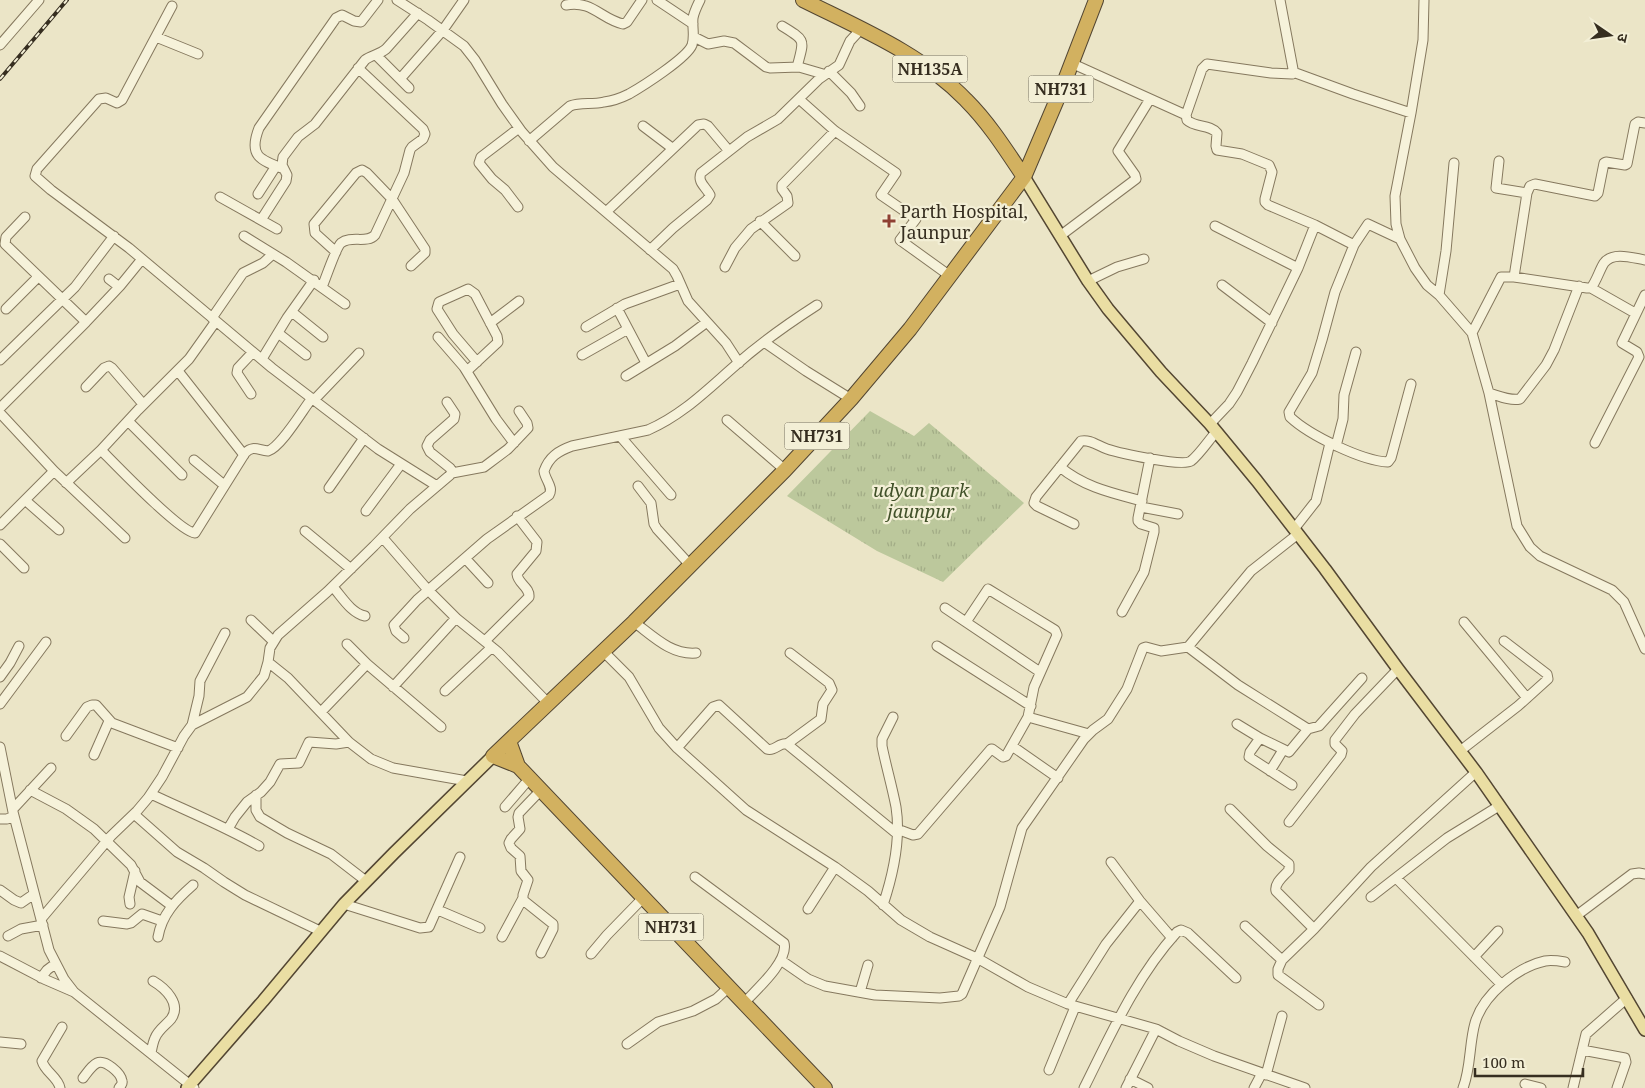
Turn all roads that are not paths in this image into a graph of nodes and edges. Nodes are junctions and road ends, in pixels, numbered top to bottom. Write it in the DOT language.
graph roads {
  1 [pos="39,0"];
  2 [pos="378,0"];
  3 [pos="398,0"];
  4 [pos="464,0"];
  5 [pos="642,0"];
  6 [pos="657,0"];
  7 [pos="700,0"];
  8 [pos="803,0"];
  9 [pos="1280,0"];
  10 [pos="1424,0"];
  11 [pos="1092,2"];
  12 [pos="566,5"];
  13 [pos="172,6"];
  14 [pos="418,13"];
  15 [pos="693,24"];
  16 [pos="782,26"];
  17 [pos="861,29"];
  18 [pos="443,30"];
  19 [pos="156,37"];
  20 [pos="694,37"];
  21 [pos="0,45"];
  22 [pos="198,54"];
  23 [pos="376,55"];
  24 [pos="1071,64"];
  25 [pos="797,67"];
  26 [pos="358,68"];
  27 [pos="1293,72"];
  28 [pos="826,73"];
  29 [pos="400,79"];
  30 [pos="409,88"];
  31 [pos="799,99"];
  32 [pos="1150,99"];
  33 [pos="860,106"];
  34 [pos="1411,113"];
  35 [pos="1186,115"];
  36 [pos="1645,123"];
  37 [pos="643,126"];
  38 [pos="519,128"];
  39 [pos="835,131"];
  40 [pos="529,140"];
  41 [pos="672,148"];
  42 [pos="730,151"];
  43 [pos="1499,161"];
  44 [pos="1454,163"];
  45 [pos="280,168"];
  46 [pos="1024,177"];
  47 [pos="1527,193"];
  48 [pos="258,194"];
  49 [pos="220,197"];
  50 [pos="392,199"];
  51 [pos="518,207"];
  52 [pos="606,212"];
  53 [pos="25,217"];
  54 [pos="261,220"];
  55 [pos="760,221"];
  56 [pos="1315,225"];
  57 [pos="1215,226"];
  58 [pos="277,229"];
  59 [pos="114,236"];
  60 [pos="244,236"];
  61 [pos="1060,236"];
  62 [pos="1400,239"];
  63 [pos="1354,245"];
  64 [pos="650,250"];
  65 [pos="336,252"];
  66 [pos="273,254"];
  67 [pos="795,256"];
  68 [pos="142,259"];
  69 [pos="1144,259"];
  70 [pos="1645,260"];
  71 [pos="411,266"];
  72 [pos="725,267"];
  73 [pos="1298,268"];
  74 [pos="950,276"];
  75 [pos="38,277"];
  76 [pos="1514,277"];
  77 [pos="110,279"];
  78 [pos="314,280"];
  79 [pos="1088,281"];
  80 [pos="680,284"];
  81 [pos="1222,285"];
  82 [pos="120,286"];
  83 [pos="1579,286"];
  84 [pos="322,287"];
  85 [pos="1591,288"];
  86 [pos="1439,295"];
  87 [pos="1645,295"];
  88 [pos="62,299"];
  89 [pos="519,301"];
  90 [pos="345,304"];
  91 [pos="817,305"];
  92 [pos="617,308"];
  93 [pos="6,309"];
  94 [pos="292,312"];
  95 [pos="1635,313"];
  96 [pos="214,320"];
  97 [pos="86,322"];
  98 [pos="707,322"];
  99 [pos="490,323"];
  100 [pos="1272,323"];
  101 [pos="586,327"];
  102 [pos="628,329"];
  103 [pos="278,333"];
  104 [pos="1472,333"];
  105 [pos="323,337"];
  106 [pos="438,337"];
  107 [pos="764,342"];
  108 [pos="253,352"];
  109 [pos="1356,352"];
  110 [pos="359,353"];
  111 [pos="306,355"];
  112 [pos="582,355"];
  113 [pos="262,359"];
  114 [pos="0,360"];
  115 [pos="477,362"];
  116 [pos="646,363"];
  117 [pos="739,363"];
  118 [pos="178,370"];
  119 [pos="467,371"];
  120 [pos="626,376"];
  121 [pos="1412,384"];
  122 [pos="86,388"];
  123 [pos="1490,393"];
  124 [pos="251,394"];
  125 [pos="313,399"];
  126 [pos="851,399"];
  127 [pos="448,402"];
  128 [pos="144,404"];
  129 [pos="0,408"];
  130 [pos="519,411"];
  131 [pos="0,413"];
  132 [pos="128,420"];
  133 [pos="728,420"];
  134 [pos="1213,428"];
  135 [pos="620,436"];
  136 [pos="364,438"];
  137 [pos="514,443"];
  138 [pos="1595,443"];
  139 [pos="1333,444"];
  140 [pos="101,450"];
  141 [pos="244,455"];
  142 [pos="1150,458"];
  143 [pos="194,460"];
  144 [pos="401,464"];
  145 [pos="1060,467"];
  146 [pos="785,470"];
  147 [pos="54,471"];
  148 [pos="452,473"];
  149 [pos="182,476"];
  150 [pos="66,482"];
  151 [pos="224,485"];
  152 [pos="437,486"];
  153 [pos="638,486"];
  154 [pos="328,488"];
  155 [pos="670,495"];
  156 [pos="25,500"];
  157 [pos="1142,504"];
  158 [pos="366,511"];
  159 [pos="1178,514"];
  160 [pos="517,516"];
  161 [pos="1074,524"];
  162 [pos="0,525"];
  163 [pos="59,530"];
  164 [pos="305,531"];
  165 [pos="1296,532"];
  166 [pos="125,538"];
  167 [pos="382,538"];
  168 [pos="0,544"];
  169 [pos="465,558"];
  170 [pos="690,565"];
  171 [pos="24,568"];
  172 [pos="351,569"];
  173 [pos="488,583"];
  174 [pos="333,587"];
  175 [pos="428,590"];
  176 [pos="945,608"];
  177 [pos="1122,612"];
  178 [pos="365,616"];
  179 [pos="456,618"];
  180 [pos="251,620"];
  181 [pos="634,622"];
  182 [pos="966,622"];
  183 [pos="1464,622"];
  184 [pos="225,633"];
  185 [pos="404,638"];
  186 [pos="273,641"];
  187 [pos="1504,641"];
  188 [pos="46,642"];
  189 [pos="347,644"];
  190 [pos="489,644"];
  191 [pos="19,646"];
  192 [pos="937,646"];
  193 [pos="1188,647"];
  194 [pos="1645,649"];
  195 [pos="603,651"];
  196 [pos="696,653"];
  197 [pos="790,653"];
  198 [pos="268,662"];
  199 [pos="367,664"];
  200 [pos="1398,669"];
  201 [pos="1040,672"];
  202 [pos="0,677"];
  203 [pos="1362,678"];
  204 [pos="393,686"];
  205 [pos="445,691"];
  206 [pos="1527,698"];
  207 [pos="0,704"];
  208 [pos="549,704"];
  209 [pos="1031,706"];
  210 [pos="321,712"];
  211 [pos="893,717"];
  212 [pos="1028,717"];
  213 [pos="109,721"];
  214 [pos="1237,724"];
  215 [pos="192,725"];
  216 [pos="441,727"];
  217 [pos="1308,729"];
  218 [pos="1089,734"];
  219 [pos="66,736"];
  220 [pos="1260,738"];
  221 [pos="509,741"];
  222 [pos="349,742"];
  223 [pos="787,744"];
  224 [pos="1012,746"];
  225 [pos="0,747"];
  226 [pos="178,748"];
  227 [pos="677,748"];
  228 [pos="1283,750"];
  229 [pos="1460,751"];
  230 [pos="94,755"];
  231 [pos="493,756"];
  232 [pos="518,766"];
  233 [pos="51,768"];
  234 [pos="1270,772"];
  235 [pos="1476,772"];
  236 [pos="530,778"];
  237 [pos="1058,778"];
  238 [pos="467,781"];
  239 [pos="1292,785"];
  240 [pos="30,790"];
  241 [pos="540,790"];
  242 [pos="151,794"];
  243 [pos="256,795"];
  244 [pos="1499,806"];
  245 [pos="505,807"];
  246 [pos="1230,809"];
  247 [pos="14,812"];
  248 [pos="134,814"];
  249 [pos="0,818"];
  250 [pos="1289,822"];
  251 [pos="228,829"];
  252 [pos="897,831"];
  253 [pos="106,842"];
  254 [pos="259,846"];
  255 [pos="460,857"];
  256 [pos="1110,862"];
  257 [pos="835,867"];
  258 [pos="135,871"];
  259 [pos="1645,874"];
  260 [pos="695,877"];
  261 [pos="1396,878"];
  262 [pos="366,881"];
  263 [pos="193,885"];
  264 [pos="0,890"];
  265 [pos="34,894"];
  266 [pos="1371,897"];
  267 [pos="523,898"];
  268 [pos="643,898"];
  269 [pos="1140,901"];
  270 [pos="130,904"];
  271 [pos="344,904"];
  272 [pos="883,905"];
  273 [pos="172,906"];
  274 [pos="808,909"];
  275 [pos="438,910"];
  276 [pos="1576,916"];
  277 [pos="103,921"];
  278 [pos="162,921"];
  279 [pos="42,922"];
  280 [pos="1245,926"];
  281 [pos="480,928"];
  282 [pos="1314,929"];
  283 [pos="320,931"];
  284 [pos="1498,931"];
  285 [pos="8,936"];
  286 [pos="158,937"];
  287 [pos="502,937"];
  288 [pos="1172,938"];
  289 [pos="541,953"];
  290 [pos="592,954"];
  291 [pos="0,956"];
  292 [pos="1474,957"];
  293 [pos="976,958"];
  294 [pos="1282,960"];
  295 [pos="782,961"];
  296 [pos="1565,962"];
  297 [pos="56,964"];
  298 [pos="868,965"];
  299 [pos="41,978"];
  300 [pos="1236,978"];
  301 [pos="153,981"];
  302 [pos="1501,984"];
  303 [pos="728,988"];
  304 [pos="74,992"];
  305 [pos="860,992"];
  306 [pos="1627,998"];
  307 [pos="744,1004"];
  308 [pos="1319,1005"];
  309 [pos="1072,1006"];
  310 [pos="1282,1016"];
  311 [pos="1119,1019"];
  312 [pos="62,1027"];
  313 [pos="1156,1029"];
  314 [pos="1645,1030"];
  315 [pos="0,1042"];
  316 [pos="21,1044"];
  317 [pos="627,1044"];
  318 [pos="1582,1050"];
  319 [pos="151,1053"];
  320 [pos="1049,1070"];
  321 [pos="1264,1074"];
  322 [pos="83,1078"];
  323 [pos="1130,1079"];
  324 [pos="1525,1084"];
  325 [pos="190,1087"];
  326 [pos="60,1088"];
  327 [pos="119,1088"];
  328 [pos="825,1088"];
  329 [pos="1084,1088"];
  330 [pos="1126,1088"];
  331 [pos="1148,1088"];
  332 [pos="1254,1088"];
  333 [pos="1305,1088"];
  334 [pos="1463,1088"];
  335 [pos="1541,1088"];
  336 [pos="1573,1088"];
  337 [pos="1617,1088"];
  1 -- 21 [label="street"];
  2 -- 45 [label="street"];
  3 -- 14 [label="street"];
  4 -- 18 [label="street"];
  5 -- 12 [label="street"];
  6 -- 15 [label="street"];
  7 -- 15 [label="street"];
  8 -- 17 [label="highway, NH135A"];
  9 -- 27 [label="street"];
  10 -- 34 [label="street"];
  11 -- 24 [label="highway, NH731"];
  13 -- 19 [label="street"];
  14 -- 18 [label="street"];
  14 -- 23 [label="street"];
  15 -- 20 [label="street"];
  16 -- 25 [label="street"];
  17 -- 28 [label="street"];
  17 -- 46 [label="highway, NH135A"];
  18 -- 29 [label="street"];
  18 -- 38 [label="street"];
  19 -- 22 [label="street"];
  19 -- 59 [label="street"];
  20 -- 25 [label="street"];
  20 -- 40 [label="street"];
  23 -- 26 [label="street"];
  23 -- 29 [label="street"];
  24 -- 32 [label="street"];
  24 -- 46 [label="highway, NH731"];
  25 -- 28 [label="street"];
  26 -- 45 [label="street"];
  26 -- 50 [label="street"];
  27 -- 34 [label="street"];
  27 -- 35 [label="street"];
  28 -- 31 [label="street"];
  28 -- 33 [label="street"];
  29 -- 30 [label="street"];
  31 -- 39 [label="street"];
  31 -- 42 [label="street"];
  32 -- 35 [label="street"];
  32 -- 61 [label="street"];
  34 -- 62 [label="street"];
  35 -- 56 [label="street"];
  36 -- 47 [label="street"];
  37 -- 41 [label="street"];
  38 -- 40 [label="street"];
  38 -- 51 [label="street"];
  39 -- 55 [label="street"];
  39 -- 74 [label="street"];
  40 -- 52 [label="street"];
  41 -- 42 [label="street"];
  41 -- 52 [label="street"];
  42 -- 64 [label="street"];
  43 -- 47 [label="street"];
  44 -- 86 [label="street"];
  45 -- 48 [label="street"];
  45 -- 54 [label="street"];
  46 -- 61 [label="main road"];
  46 -- 74 [label="highway, NH731"];
  47 -- 76 [label="street"];
  49 -- 54 [label="street"];
  50 -- 65 [label="street"];
  50 -- 65 [label="street"];
  50 -- 71 [label="street"];
  52 -- 64 [label="street"];
  53 -- 75 [label="street"];
  54 -- 58 [label="street"];
  55 -- 67 [label="street"];
  55 -- 72 [label="street"];
  56 -- 63 [label="street"];
  56 -- 73 [label="street"];
  57 -- 73 [label="street"];
  59 -- 68 [label="street"];
  59 -- 88 [label="street"];
  60 -- 66 [label="street"];
  61 -- 79 [label="main road"];
  62 -- 63 [label="street"];
  62 -- 86 [label="street"];
  63 -- 139 [label="street"];
  64 -- 80 [label="street"];
  65 -- 84 [label="street"];
  66 -- 78 [label="street"];
  66 -- 96 [label="street"];
  68 -- 82 [label="street"];
  68 -- 96 [label="street"];
  69 -- 79 [label="street"];
  70 -- 85 [label="street"];
  73 -- 100 [label="street"];
  74 -- 126 [label="highway, NH731"];
  75 -- 88 [label="street"];
  75 -- 93 [label="street"];
  76 -- 83 [label="street"];
  76 -- 104 [label="street"];
  77 -- 82 [label="street"];
  78 -- 84 [label="street"];
  78 -- 94 [label="street"];
  79 -- 134 [label="main road"];
  80 -- 92 [label="street"];
  80 -- 98 [label="street"];
  81 -- 100 [label="street"];
  82 -- 97 [label="street"];
  83 -- 85 [label="street"];
  83 -- 123 [label="street"];
  84 -- 90 [label="street"];
  85 -- 95 [label="street"];
  86 -- 104 [label="street"];
  87 -- 95 [label="street"];
  88 -- 97 [label="street"];
  88 -- 114 [label="street"];
  89 -- 99 [label="street"];
  91 -- 107 [label="street"];
  92 -- 101 [label="street"];
  92 -- 102 [label="street"];
  94 -- 103 [label="street"];
  94 -- 105 [label="street"];
  95 -- 138 [label="street"];
  96 -- 108 [label="street"];
  96 -- 118 [label="street"];
  97 -- 129 [label="street"];
  98 -- 116 [label="street"];
  98 -- 117 [label="street"];
  99 -- 115 [label="street"];
  99 -- 115 [label="street"];
  100 -- 134 [label="street"];
  102 -- 112 [label="street"];
  102 -- 116 [label="street"];
  103 -- 111 [label="street"];
  103 -- 113 [label="street"];
  104 -- 123 [label="street"];
  106 -- 119 [label="street"];
  107 -- 117 [label="street"];
  107 -- 126 [label="street"];
  108 -- 113 [label="street"];
  108 -- 124 [label="street"];
  109 -- 139 [label="street"];
  110 -- 125 [label="street"];
  113 -- 125 [label="street"];
  115 -- 119 [label="street"];
  116 -- 120 [label="street"];
  117 -- 135 [label="street"];
  118 -- 128 [label="street"];
  118 -- 141 [label="street"];
  119 -- 137 [label="street"];
  121 -- 139 [label="street"];
  122 -- 128 [label="street"];
  123 -- 194 [label="street"];
  125 -- 136 [label="street"];
  125 -- 141 [label="street"];
  126 -- 146 [label="highway, NH731"];
  127 -- 148 [label="street"];
  128 -- 132 [label="street"];
  130 -- 137 [label="street"];
  131 -- 147 [label="street"];
  132 -- 140 [label="street"];
  132 -- 149 [label="street"];
  133 -- 146 [label="street"];
  134 -- 142 [label="street"];
  134 -- 165 [label="main road"];
  135 -- 155 [label="street"];
  135 -- 160 [label="street"];
  136 -- 144 [label="street"];
  136 -- 154 [label="street"];
  137 -- 148 [label="street"];
  139 -- 165 [label="street"];
  140 -- 150 [label="street"];
  140 -- 151 [label="street"];
  141 -- 151 [label="street"];
  142 -- 145 [label="street"];
  142 -- 157 [label="street"];
  143 -- 151 [label="street"];
  144 -- 152 [label="street"];
  144 -- 158 [label="street"];
  145 -- 157 [label="street"];
  145 -- 161 [label="street"];
  146 -- 170 [label="highway, NH731"];
  147 -- 150 [label="street"];
  147 -- 156 [label="street"];
  148 -- 152 [label="street"];
  150 -- 166 [label="street"];
  152 -- 167 [label="street"];
  153 -- 170 [label="street"];
  156 -- 162 [label="street"];
  156 -- 163 [label="street"];
  157 -- 159 [label="street"];
  157 -- 177 [label="street"];
  160 -- 169 [label="street"];
  160 -- 190 [label="street"];
  164 -- 172 [label="street"];
  165 -- 193 [label="street"];
  165 -- 200 [label="main road"];
  167 -- 172 [label="street"];
  167 -- 175 [label="street"];
  168 -- 171 [label="street"];
  169 -- 173 [label="street"];
  169 -- 175 [label="street"];
  170 -- 181 [label="highway, NH731"];
  172 -- 174 [label="street"];
  174 -- 178 [label="street"];
  174 -- 186 [label="street"];
  175 -- 179 [label="street"];
  175 -- 185 [label="street"];
  176 -- 182 [label="street"];
  179 -- 190 [label="street"];
  179 -- 204 [label="street"];
  180 -- 186 [label="street"];
  181 -- 195 [label="highway, NH731"];
  181 -- 196 [label="street"];
  182 -- 201 [label="street"];
  182 -- 201 [label="street"];
  183 -- 206 [label="street"];
  184 -- 215 [label="street"];
  186 -- 198 [label="street"];
  187 -- 206 [label="street"];
  188 -- 207 [label="street"];
  189 -- 199 [label="street"];
  190 -- 205 [label="street"];
  190 -- 208 [label="street"];
  191 -- 202 [label="street"];
  192 -- 209 [label="street"];
  193 -- 217 [label="street"];
  193 -- 218 [label="street"];
  195 -- 208 [label="highway, NH731"];
  195 -- 227 [label="street"];
  197 -- 223 [label="street"];
  198 -- 210 [label="street"];
  198 -- 215 [label="street"];
  199 -- 204 [label="street"];
  199 -- 210 [label="street"];
  200 -- 229 [label="main road"];
  200 -- 250 [label="street"];
  201 -- 209 [label="street"];
  203 -- 217 [label="street"];
  204 -- 216 [label="street"];
  206 -- 229 [label="street"];
  208 -- 221 [label="highway, NH731"];
  209 -- 212 [label="street"];
  210 -- 222 [label="street"];
  211 -- 252 [label="street"];
  212 -- 218 [label="street"];
  212 -- 224 [label="street"];
  213 -- 219 [label="street"];
  213 -- 226 [label="street"];
  213 -- 230 [label="street"];
  214 -- 220 [label="street"];
  215 -- 226 [label="street"];
  217 -- 228 [label="street"];
  218 -- 237 [label="street"];
  220 -- 228 [label="street"];
  220 -- 234 [label="street"];
  221 -- 231 [label="highway, NH731"];
  221 -- 232 [label="highway, NH731"];
  222 -- 238 [label="street"];
  222 -- 243 [label="street"];
  223 -- 227 [label="street"];
  223 -- 252 [label="street"];
  224 -- 237 [label="street"];
  224 -- 252 [label="street"];
  225 -- 247 [label="street"];
  226 -- 242 [label="street"];
  227 -- 257 [label="street"];
  228 -- 234 [label="street"];
  229 -- 235 [label="main road"];
  231 -- 232 [label="highway, NH731"];
  231 -- 238 [label="main road"];
  232 -- 236 [label="highway, NH731"];
  233 -- 240 [label="street"];
  234 -- 239 [label="street"];
  235 -- 244 [label="main road"];
  235 -- 282 [label="street"];
  236 -- 241 [label="highway, NH731"];
  236 -- 245 [label="street"];
  237 -- 293 [label="street"];
  238 -- 262 [label="main road"];
  240 -- 247 [label="street"];
  240 -- 253 [label="street"];
  241 -- 267 [label="street"];
  241 -- 268 [label="highway, NH731"];
  242 -- 248 [label="street"];
  242 -- 251 [label="street"];
  243 -- 251 [label="street"];
  243 -- 262 [label="street"];
  244 -- 261 [label="street"];
  244 -- 276 [label="main road"];
  246 -- 282 [label="street"];
  247 -- 249 [label="street"];
  247 -- 265 [label="street"];
  248 -- 253 [label="street"];
  248 -- 283 [label="street"];
  251 -- 254 [label="street"];
  252 -- 272 [label="street"];
  253 -- 258 [label="street"];
  253 -- 279 [label="street"];
  255 -- 275 [label="street"];
  256 -- 269 [label="street"];
  257 -- 272 [label="street"];
  257 -- 274 [label="street"];
  258 -- 270 [label="street"];
  258 -- 273 [label="street"];
  259 -- 276 [label="street"];
  260 -- 295 [label="street"];
  261 -- 266 [label="street"];
  261 -- 292 [label="street"];
  262 -- 271 [label="main road"];
  263 -- 273 [label="street"];
  264 -- 265 [label="street"];
  265 -- 279 [label="street"];
  267 -- 287 [label="street"];
  267 -- 289 [label="street"];
  268 -- 290 [label="street"];
  268 -- 303 [label="highway, NH731"];
  269 -- 288 [label="street"];
  269 -- 309 [label="street"];
  271 -- 275 [label="street"];
  271 -- 283 [label="main road"];
  272 -- 293 [label="street"];
  273 -- 278 [label="street"];
  275 -- 281 [label="street"];
  276 -- 306 [label="main road"];
  277 -- 278 [label="street"];
  278 -- 286 [label="street"];
  279 -- 285 [label="street"];
  279 -- 297 [label="street"];
  280 -- 294 [label="street"];
  282 -- 294 [label="street"];
  283 -- 325 [label="main road"];
  284 -- 292 [label="street"];
  288 -- 300 [label="street"];
  288 -- 311 [label="street"];
  291 -- 299 [label="street"];
  292 -- 302 [label="street"];
  293 -- 305 [label="street"];
  293 -- 309 [label="street"];
  294 -- 308 [label="street"];
  295 -- 305 [label="street"];
  295 -- 307 [label="street"];
  296 -- 302 [label="street"];
  297 -- 299 [label="street"];
  297 -- 304 [label="street"];
  298 -- 305 [label="street"];
  299 -- 304 [label="street"];
  301 -- 319 [label="street"];
  302 -- 334 [label="street"];
  303 -- 307 [label="highway, NH731"];
  303 -- 317 [label="street"];
  304 -- 319 [label="street"];
  306 -- 314 [label="main road"];
  306 -- 318 [label="street"];
  307 -- 328 [label="highway, NH731"];
  309 -- 311 [label="street"];
  309 -- 320 [label="street"];
  310 -- 321 [label="street"];
  311 -- 313 [label="street"];
  311 -- 329 [label="street"];
  312 -- 326 [label="street"];
  313 -- 321 [label="street"];
  313 -- 323 [label="street"];
  315 -- 316 [label="street"];
  318 -- 336 [label="street"];
  318 -- 337 [label="street"];
  319 -- 325 [label="street"];
  321 -- 332 [label="street"];
  321 -- 333 [label="street"];
  322 -- 327 [label="street"];
  323 -- 330 [label="street"];
  323 -- 331 [label="street"];
  324 -- 335 [label="street"];
}
